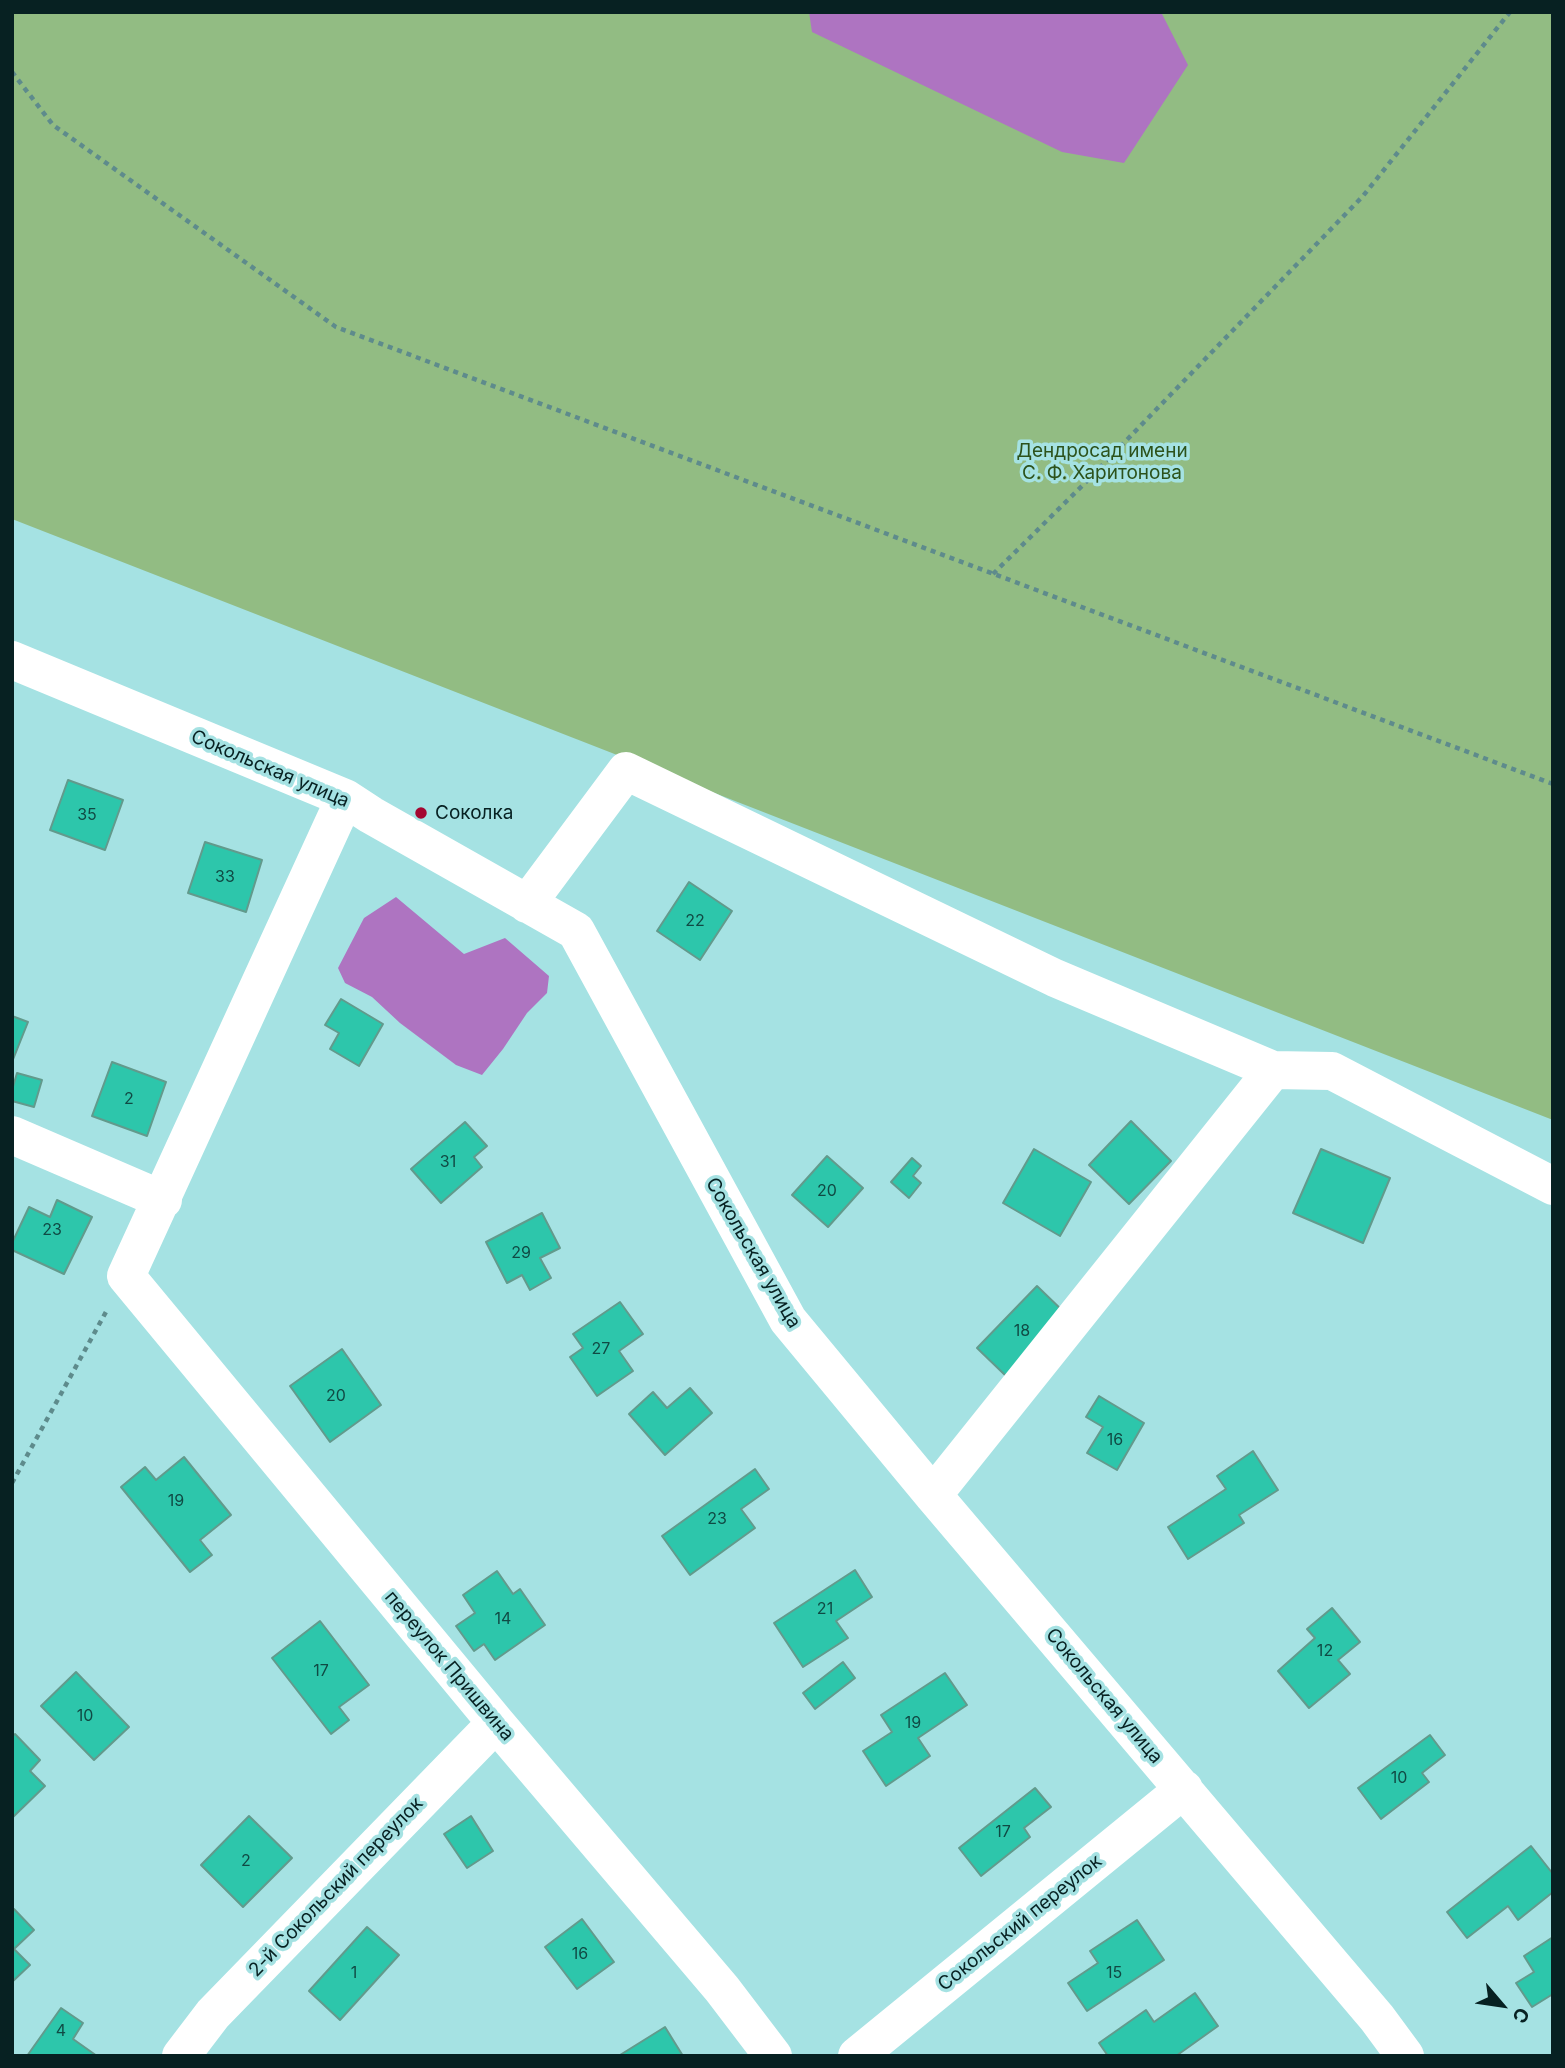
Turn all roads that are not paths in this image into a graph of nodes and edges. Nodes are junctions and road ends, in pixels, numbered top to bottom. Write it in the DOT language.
graph roads {
  1 [pos="12,660"];
  2 [pos="345,798"];
  3 [pos="527,904"];
  4 [pos="1273,1070"];
  5 [pos="12,1135"];
  6 [pos="1553,1186"];
  7 [pos="163,1200"];
  8 [pos="933,1495"];
  9 [pos="496,1723"];
  10 [pos="1184,1789"];
  11 [pos="181,2056"];
  12 [pos="774,2056"];
  13 [pos="857,2056"];
  14 [pos="1405,2056"];
  1 -- 2 [label="street, Сокольская улица"];
  2 -- 3 [label="street, Сокольская улица"];
  2 -- 7 [label="street"];
  3 -- 4 [label="street"];
  3 -- 8 [label="street, Сокольская улица"];
  4 -- 6 [label="street"];
  4 -- 8 [label="street"];
  5 -- 7 [label="street"];
  7 -- 9 [label="street, переулок Пришвина"];
  8 -- 10 [label="street, Сокольская улица"];
  9 -- 11 [label="street, 2-й Сокольский переулок"];
  9 -- 12 [label="street, переулок Пришвина"];
  10 -- 13 [label="street, Сокольский переулок"];
  10 -- 14 [label="street, Сокольская улица"];
}
